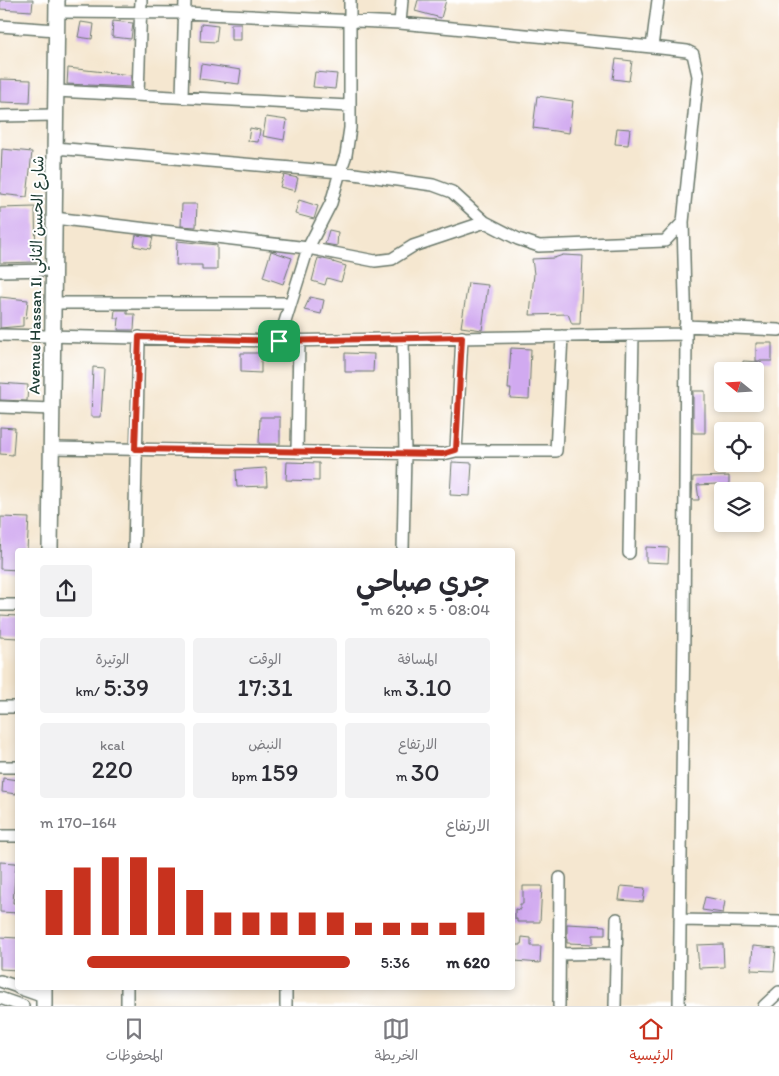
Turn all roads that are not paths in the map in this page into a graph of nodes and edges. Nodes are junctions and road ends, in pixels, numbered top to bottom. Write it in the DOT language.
graph roads {
  1 [pos="141,0"];
  2 [pos="185,0"];
  3 [pos="350,0"];
  4 [pos="402,0"];
  5 [pos="658,0"];
  6 [pos="57,6"];
  7 [pos="140,12"];
  8 [pos="185,13"];
  9 [pos="350,20"];
  10 [pos="400,23"];
  11 [pos="0,26"];
  12 [pos="56,30"];
  13 [pos="652,47"];
  14 [pos="56,91"];
  15 [pos="138,95"];
  16 [pos="182,96"];
  17 [pos="349,106"];
  18 [pos="55,115"];
  19 [pos="0,116"];
  20 [pos="55,148"];
  21 [pos="340,172"];
  22 [pos="54,218"];
  23 [pos="485,222"];
  24 [pos="683,222"];
  25 [pos="308,248"];
  26 [pos="53,270"];
  27 [pos="0,271"];
  28 [pos="53,303"];
  29 [pos="290,303"];
  30 [pos="686,330"];
  31 [pos="779,330"];
  32 [pos="633,334"];
  33 [pos="0,335"];
  34 [pos="52,336"];
  35 [pos="562,336"];
  36 [pos="139,337"];
  37 [pos="462,337"];
  38 [pos="403,338"];
  39 [pos="299,340"];
  40 [pos="279,341"];
  41 [pos="0,407"];
  42 [pos="52,409"];
  43 [pos="51,448"];
  44 [pos="135,449"];
  45 [pos="456,450"];
  46 [pos="297,452"];
  47 [pos="405,453"];
  48 [pos="50,548"];
  49 [pos="134,548"];
  50 [pos="403,548"];
  51 [pos="628,553"];
  52 [pos="0,605"];
  53 [pos="15,605"];
  54 [pos="0,707"];
  55 [pos="15,707"];
  56 [pos="0,767"];
  57 [pos="15,767"];
  58 [pos="0,836"];
  59 [pos="15,836"];
  60 [pos="560,878"];
  61 [pos="617,919"];
  62 [pos="680,920"];
  63 [pos="779,922"];
  64 [pos="616,953"];
  65 [pos="560,954"];
  66 [pos="0,981"];
  67 [pos="15,986"];
  68 [pos="26,990"];
  69 [pos="127,990"];
  70 [pos="286,990"];
  71 [pos="779,992"];
  72 [pos="44,997"];
  73 [pos="0,998"];
  74 [pos="23,1006"];
  75 [pos="126,1006"];
  76 [pos="286,1006"];
  77 [pos="559,1006"];
  78 [pos="615,1006"];
  79 [pos="679,1006"];
  80 [pos="764,1006"];
  1 -- 7 [label="street"];
  2 -- 8 [label="street"];
  3 -- 9 [label="street"];
  4 -- 10 [label="street"];
  5 -- 13 [label="street"];
  6 -- 7 [label="street"];
  6 -- 12 [label="main road, Avenue Hassan II شارع الحسن الثاني"];
  7 -- 8 [label="street"];
  7 -- 15 [label="street"];
  8 -- 9 [label="street"];
  8 -- 16 [label="street"];
  9 -- 10 [label="street"];
  9 -- 17 [label="street"];
  10 -- 13 [label="street"];
  11 -- 12 [label="street"];
  12 -- 14 [label="main road, Avenue Hassan II شارع الحسن الثاني"];
  13 -- 24 [label="street"];
  14 -- 15 [label="street"];
  14 -- 18 [label="main road, Avenue Hassan II شارع الحسن الثاني"];
  15 -- 16 [label="street"];
  16 -- 17 [label="street"];
  17 -- 21 [label="street"];
  18 -- 19 [label="street"];
  18 -- 20 [label="main road, Avenue Hassan II شارع الحسن الثاني"];
  20 -- 21 [label="street"];
  20 -- 22 [label="main road, Avenue Hassan II شارع الحسن الثاني"];
  21 -- 23 [label="street"];
  21 -- 25 [label="street"];
  22 -- 25 [label="street"];
  22 -- 26 [label="main road, Avenue Hassan II شارع الحسن الثاني"];
  23 -- 24 [label="street"];
  23 -- 25 [label="street"];
  24 -- 30 [label="street"];
  25 -- 29 [label="street"];
  26 -- 27 [label="street"];
  26 -- 28 [label="main road, Avenue Hassan II شارع الحسن الثاني"];
  28 -- 29 [label="street"];
  28 -- 34 [label="main road, Avenue Hassan II شارع الحسن الثاني"];
  29 -- 40 [label="street"];
  30 -- 31 [label="street"];
  30 -- 32 [label="street"];
  30 -- 62 [label="street"];
  32 -- 35 [label="street"];
  32 -- 51 [label="street"];
  33 -- 34 [label="street"];
  34 -- 36 [label="street"];
  34 -- 42 [label="main road, Avenue Hassan II شارع الحسن الثاني"];
  35 -- 37 [label="street"];
  35 -- 45 [label="street"];
  36 -- 40 [label="street"];
  36 -- 44 [label="street"];
  37 -- 38 [label="street"];
  37 -- 45 [label="street"];
  38 -- 39 [label="street"];
  38 -- 47 [label="street"];
  39 -- 40 [label="street"];
  39 -- 46 [label="street"];
  41 -- 42 [label="street"];
  42 -- 43 [label="main road, Avenue Hassan II شارع الحسن الثاني"];
  43 -- 44 [label="street"];
  43 -- 48 [label="main road, Avenue Hassan II شارع الحسن الثاني"];
  44 -- 46 [label="street"];
  44 -- 49 [label="street"];
  45 -- 47 [label="street"];
  46 -- 47 [label="street"];
  47 -- 50 [label="street"];
  52 -- 53 [label="street"];
  54 -- 55 [label="street"];
  56 -- 57 [label="street"];
  58 -- 59 [label="street"];
  60 -- 65 [label="street"];
  61 -- 64 [label="street"];
  62 -- 63 [label="street"];
  62 -- 79 [label="street"];
  64 -- 65 [label="street"];
  64 -- 78 [label="street"];
  65 -- 77 [label="street"];
  66 -- 67 [label="street"];
  68 -- 72 [label="street"];
  69 -- 75 [label="street"];
  70 -- 76 [label="street"];
  71 -- 80 [label="street"];
  73 -- 74 [label="street"];
}
